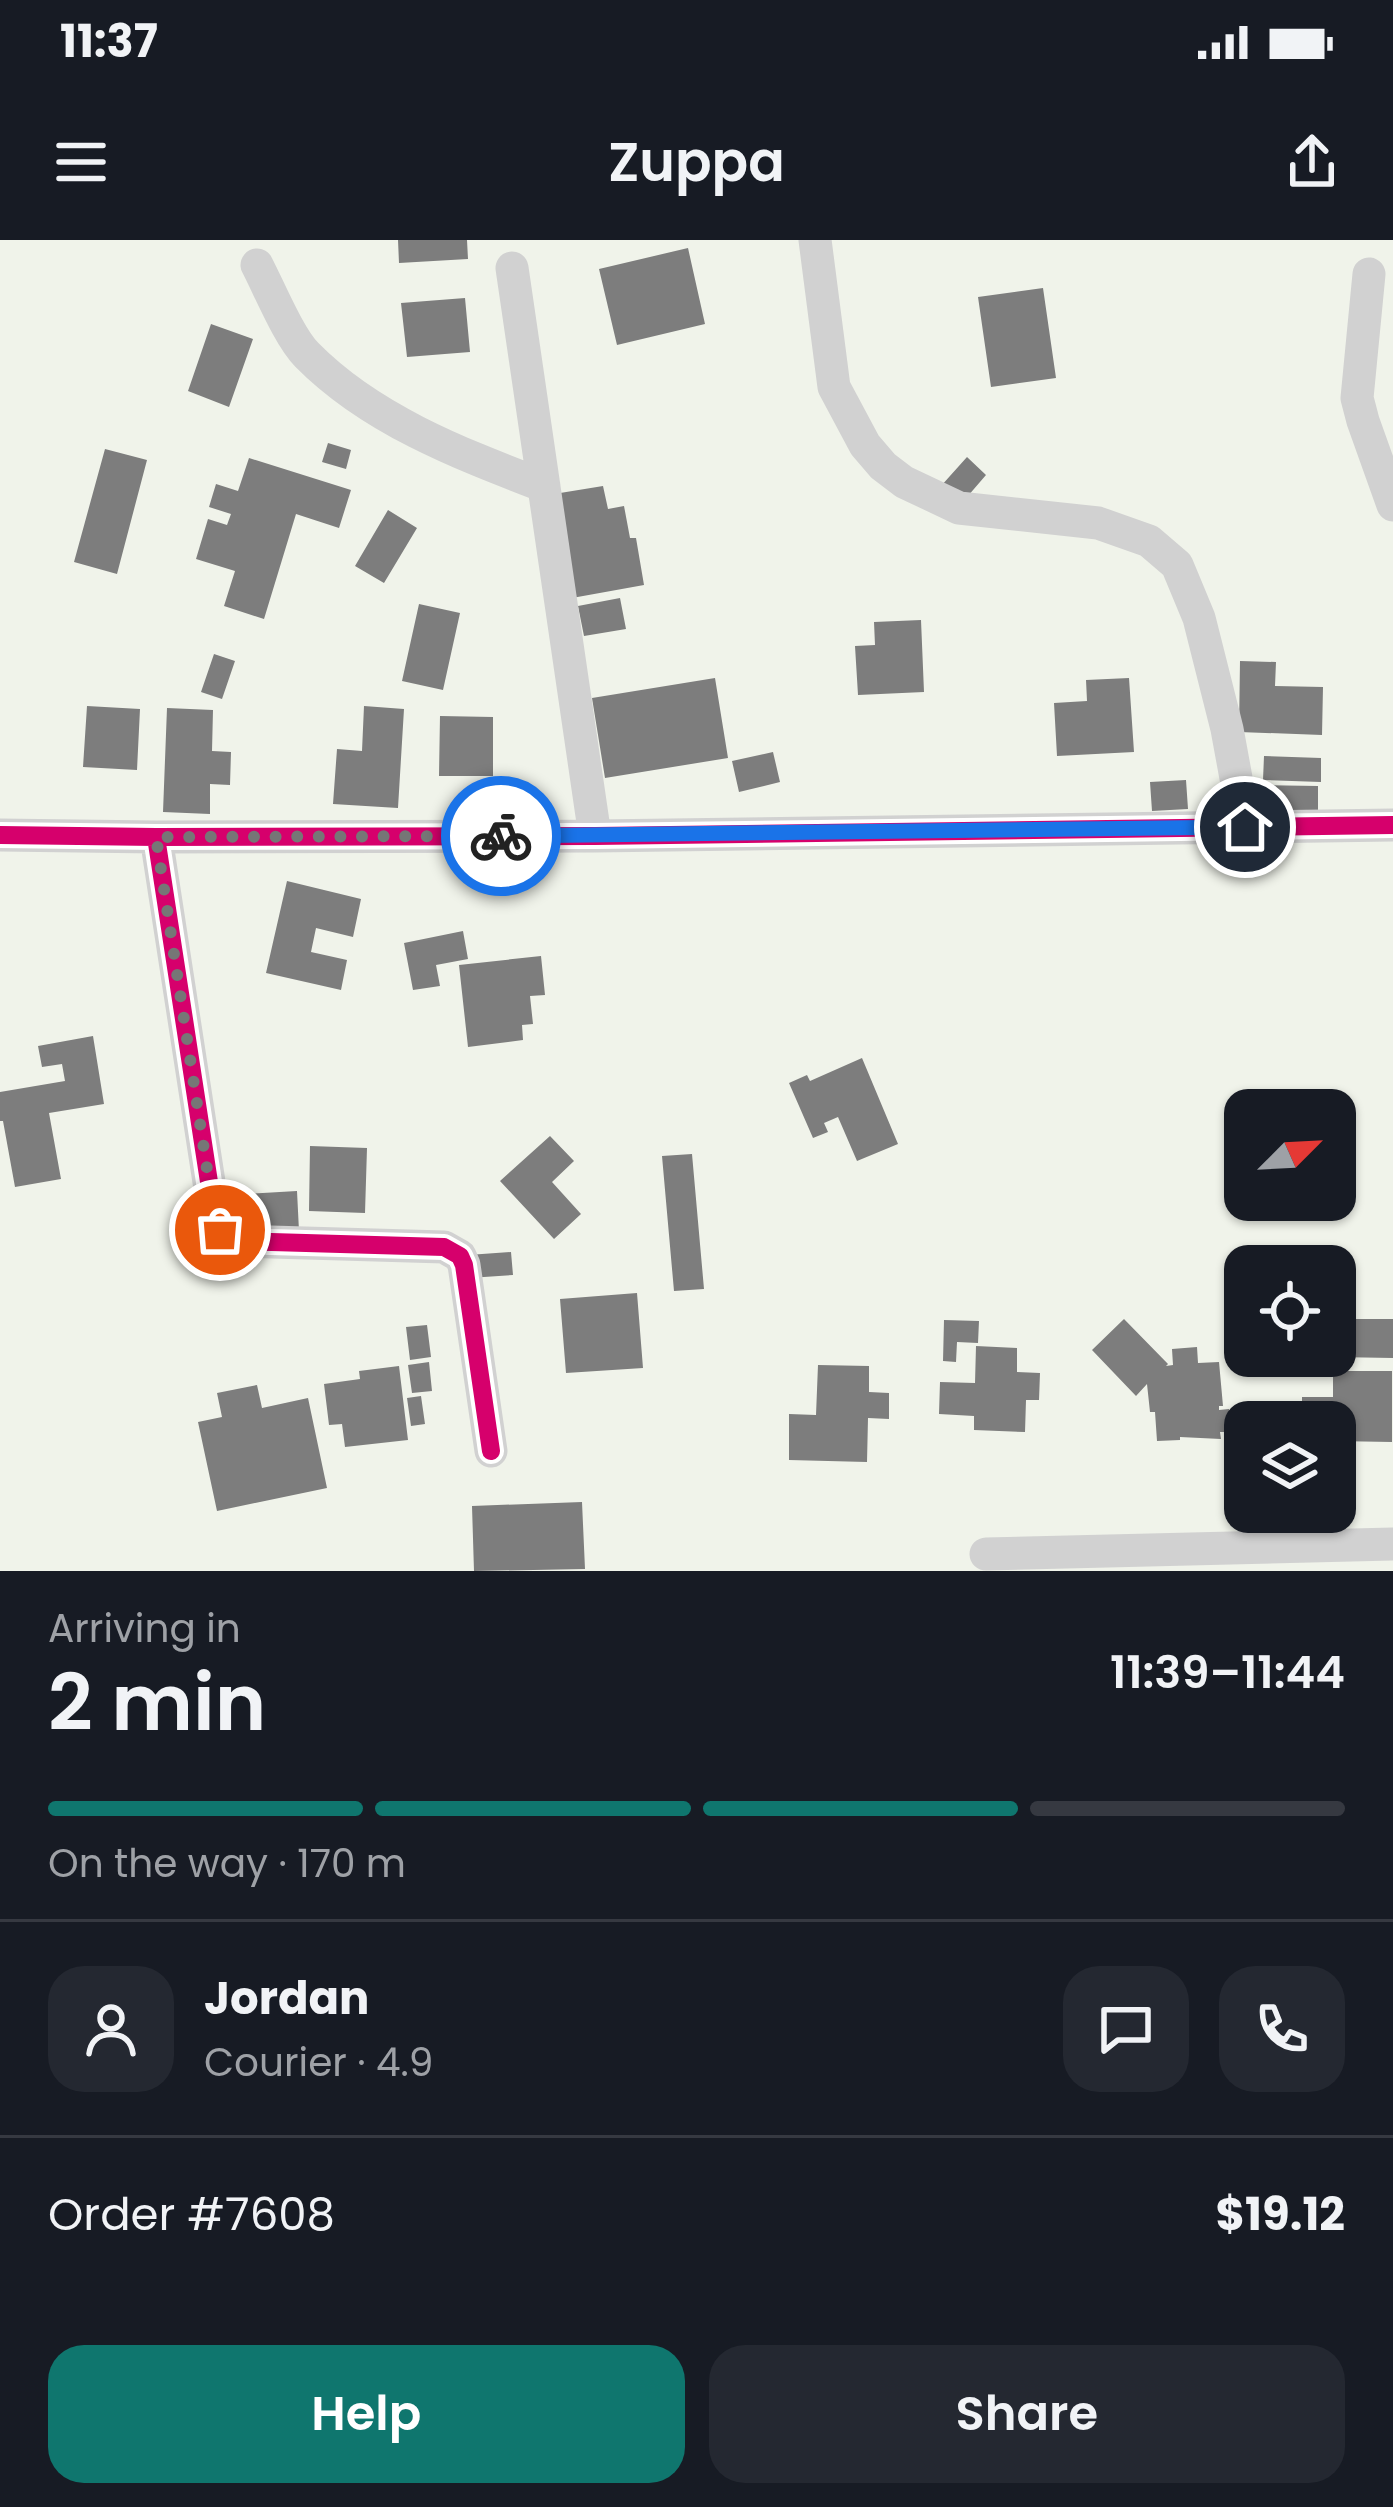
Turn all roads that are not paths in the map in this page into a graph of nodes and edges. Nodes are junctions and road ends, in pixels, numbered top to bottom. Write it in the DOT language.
graph roads {
  1 [pos="815,240"];
  2 [pos="257,265"];
  3 [pos="512,268"];
  4 [pos="1370,274"];
  5 [pos="544,485"];
  6 [pos="1393,505"];
  7 [pos="1393,825"];
  8 [pos="1245,827"];
  9 [pos="0,835"];
  10 [pos="596,836"];
  11 [pos="156,837"];
  12 [pos="491,1451"];
  13 [pos="1393,1544"];
  14 [pos="986,1554"];
  1 -- 8 [label="street"];
  2 -- 5 [label="street"];
  3 -- 5 [label="street"];
  4 -- 6 [label="street"];
  5 -- 10 [label="street"];
  7 -- 8 [label="street"];
  8 -- 10 [label="street"];
  9 -- 11 [label="street"];
  10 -- 11 [label="street"];
  11 -- 12 [label="street"];
  13 -- 14 [label="street"];
}
